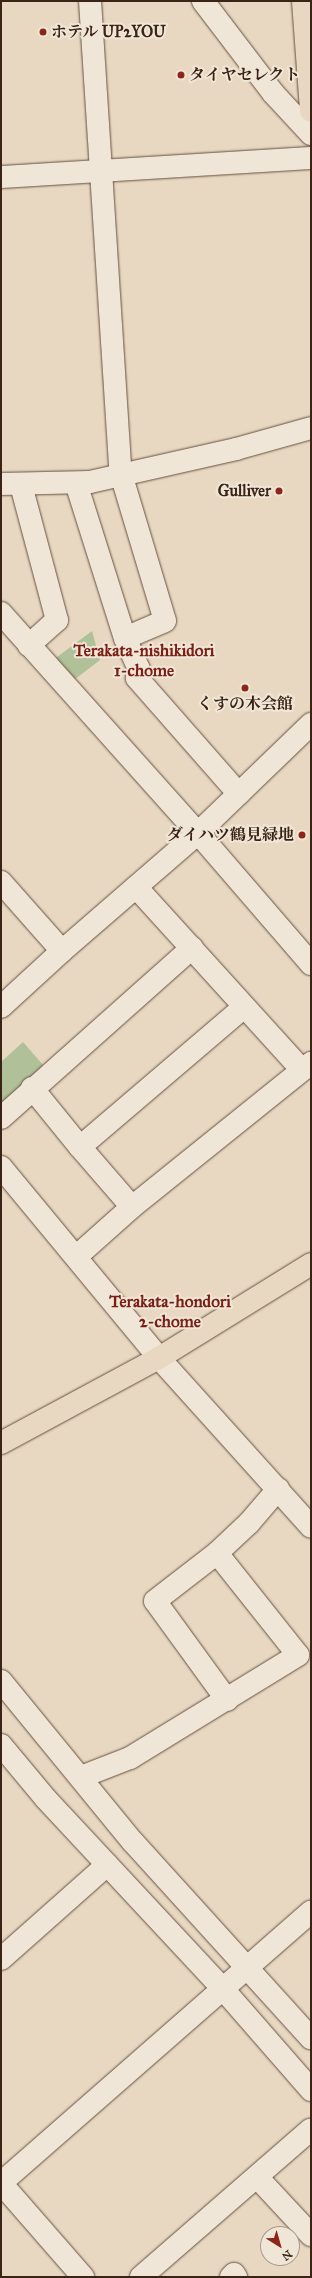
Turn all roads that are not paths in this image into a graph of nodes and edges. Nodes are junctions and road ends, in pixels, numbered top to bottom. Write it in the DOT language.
graph roads {
  1 [pos="90,1"];
  2 [pos="203,1"];
  3 [pos="303,1"];
  4 [pos="311,110"];
  5 [pos="311,134"];
  6 [pos="311,158"];
  7 [pos="100,172"];
  8 [pos="1,177"];
  9 [pos="311,428"];
  10 [pos="121,474"];
  11 [pos="76,483"];
  12 [pos="11,484"];
  13 [pos="1,613"];
  14 [pos="125,638"];
  15 [pos="29,645"];
  16 [pos="311,724"];
  17 [pos="239,794"];
  18 [pos="198,833"];
  19 [pos="1,882"];
  20 [pos="136,887"];
  21 [pos="192,948"];
  22 [pos="62,951"];
  23 [pos="311,964"];
  24 [pos="3,1002"];
  25 [pos="243,1008"];
  26 [pos="306,1066"];
  27 [pos="32,1088"];
  28 [pos="1,1118"];
  29 [pos="80,1146"];
  30 [pos="1,1167"];
  31 [pos="132,1208"];
  32 [pos="77,1256"];
  33 [pos="311,1264"];
  34 [pos="159,1358"];
  35 [pos="1,1443"];
  36 [pos="278,1489"];
  37 [pos="311,1526"];
  38 [pos="217,1553"];
  39 [pos="1,1681"];
  40 [pos="227,1700"];
  41 [pos="1,1745"];
  42 [pos="9,1763"];
  43 [pos="81,1778"];
  44 [pos="107,1865"];
  45 [pos="311,1912"];
  46 [pos="1,1959"];
  47 [pos="248,1968"];
  48 [pos="223,1990"];
  49 [pos="311,2038"];
  50 [pos="311,2090"];
  51 [pos="311,2129"];
  52 [pos="258,2178"];
  53 [pos="1,2183"];
  54 [pos="311,2235"];
  55 [pos="83,2277"];
  56 [pos="141,2277"];
  57 [pos="231,2277"];
  58 [pos="236,2277"];
  1 -- 7 [label="street"];
  2 -- 5 [label="street"];
  3 -- 4 [label="main road"];
  6 -- 7 [label="street"];
  7 -- 8 [label="street"];
  7 -- 10 [label="street"];
  9 -- 10 [label="street"];
  10 -- 11 [label="street"];
  10 -- 14 [label="street"];
  11 -- 12 [label="street"];
  11 -- 14 [label="street"];
  12 -- 15 [label="street"];
  13 -- 15 [label="street"];
  14 -- 17 [label="street"];
  15 -- 18 [label="street"];
  16 -- 17 [label="street"];
  17 -- 18 [label="street"];
  18 -- 20 [label="street"];
  18 -- 23 [label="street"];
  19 -- 22 [label="street"];
  20 -- 21 [label="street"];
  20 -- 22 [label="street"];
  21 -- 25 [label="street"];
  21 -- 27 [label="street"];
  22 -- 24 [label="street"];
  25 -- 26 [label="street"];
  25 -- 29 [label="street"];
  26 -- 31 [label="street"];
  27 -- 28 [label="street"];
  27 -- 29 [label="street"];
  29 -- 31 [label="street"];
  30 -- 32 [label="street"];
  31 -- 32 [label="street"];
  32 -- 34 [label="street"];
  33 -- 34 [label="main road"];
  34 -- 35 [label="main road"];
  34 -- 36 [label="street"];
  36 -- 37 [label="street"];
  36 -- 38 [label="street"];
  38 -- 40 [label="street"];
  38 -- 40 [label="street"];
  39 -- 43 [label="street"];
  40 -- 43 [label="street"];
  41 -- 42 [label="street"];
  42 -- 44 [label="street"];
  43 -- 47 [label="street"];
  44 -- 46 [label="street"];
  44 -- 48 [label="street"];
  45 -- 47 [label="street"];
  47 -- 48 [label="street"];
  47 -- 49 [label="street"];
  48 -- 50 [label="street"];
  48 -- 53 [label="street"];
  51 -- 52 [label="street"];
  52 -- 54 [label="street"];
  52 -- 56 [label="street"];
  53 -- 55 [label="street"];
  57 -- 58 [label="street"];
}
